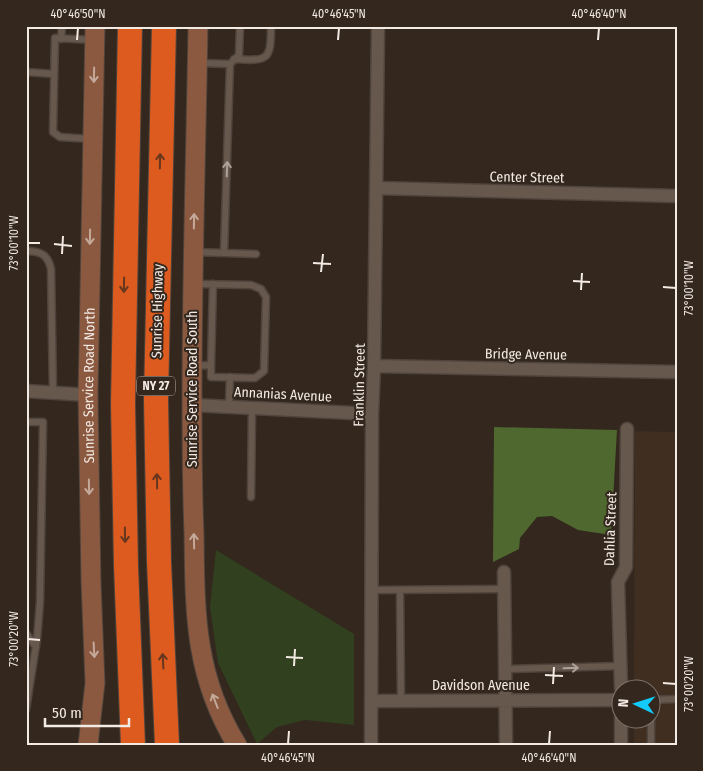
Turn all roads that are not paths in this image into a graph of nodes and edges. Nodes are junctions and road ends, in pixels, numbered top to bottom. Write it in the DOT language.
graph roads {
  1 [pos="62,26"];
  2 [pos="130,26"];
  3 [pos="164,26"];
  4 [pos="198,26"];
  5 [pos="240,26"];
  6 [pos="271,26"];
  7 [pos="378,26"];
  8 [pos="95,33"];
  9 [pos="61,38"];
  10 [pos="232,62"];
  11 [pos="198,63"];
  12 [pos="26,72"];
  13 [pos="54,74"];
  14 [pos="92,139"];
  15 [pos="376,188"];
  16 [pos="677,196"];
  17 [pos="26,251"];
  18 [pos="193,252"];
  19 [pos="224,253"];
  20 [pos="256,254"];
  21 [pos="192,284"];
  22 [pos="212,284"];
  23 [pos="211,365"];
  24 [pos="192,366"];
  25 [pos="374,366"];
  26 [pos="677,372"];
  27 [pos="230,377"];
  28 [pos="26,391"];
  29 [pos="54,393"];
  30 [pos="88,395"];
  31 [pos="192,405"];
  32 [pos="228,406"];
  33 [pos="252,407"];
  34 [pos="372,414"];
  35 [pos="26,422"];
  36 [pos="627,429"];
  37 [pos="251,497"];
  38 [pos="504,572"];
  39 [pos="504,589"];
  40 [pos="372,590"];
  41 [pos="400,590"];
  42 [pos="26,633"];
  43 [pos="36,647"];
  44 [pos="620,666"];
  45 [pos="505,669"];
  46 [pos="621,678"];
  47 [pos="505,699"];
  48 [pos="401,700"];
  49 [pos="610,700"];
  50 [pos="660,700"];
  51 [pos="677,700"];
  52 [pos="371,701"];
  53 [pos="26,709"];
  54 [pos="621,728"];
  55 [pos="652,728"];
  56 [pos="88,745"];
  57 [pos="133,745"];
  58 [pos="167,745"];
  59 [pos="237,745"];
  60 [pos="371,745"];
  61 [pos="506,745"];
  62 [pos="621,745"];
  63 [pos="652,745"];
  1 -- 9 [label="lane"];
  2 -- 57 [label="highway, NY 27, one-way"];
  58 -- 3 [label="highway, Sunrise Highway / NY 27, one-way"];
  4 -- 11 [label="main road, Sunrise Service Road South"];
  5 -- 10 [label="lane"];
  6 -- 10 [label="lane"];
  7 -- 15 [label="street, Franklin Street"];
  8 -- 9 [label="lane"];
  8 -- 14 [label="main road, Sunrise Service Road North, one-way"];
  9 -- 13 [label="lane"];
  10 -- 11 [label="lane"];
  19 -- 10 [label="lane, one-way"];
  18 -- 11 [label="main road, Sunrise Service Road South, one-way"];
  12 -- 13 [label="lane"];
  13 -- 14 [label="lane"];
  14 -- 30 [label="main road, Sunrise Service Road North, one-way"];
  15 -- 16 [label="street, Center Street"];
  15 -- 25 [label="street, Franklin Street"];
  17 -- 29 [label="lane"];
  18 -- 19 [label="lane"];
  18 -- 21 [label="main road, Sunrise Service Road South"];
  19 -- 20 [label="lane"];
  21 -- 22 [label="lane"];
  21 -- 24 [label="main road, Sunrise Service Road South"];
  22 -- 23 [label="lane"];
  22 -- 27 [label="lane"];
  23 -- 24 [label="lane"];
  23 -- 27 [label="lane"];
  24 -- 31 [label="main road, Sunrise Service Road South"];
  25 -- 26 [label="street, Bridge Avenue"];
  25 -- 34 [label="street, Franklin Street"];
  27 -- 32 [label="lane"];
  28 -- 29 [label="street"];
  29 -- 30 [label="street"];
  30 -- 56 [label="main road, Sunrise Service Road North, one-way"];
  31 -- 32 [label="street, Annanias Avenue"];
  59 -- 31 [label="main road, Sunrise Service Road South, one-way"];
  32 -- 33 [label="street, Annanias Avenue"];
  33 -- 34 [label="street, Annanias Avenue"];
  33 -- 37 [label="lane"];
  34 -- 40 [label="street, Franklin Street"];
  35 -- 43 [label="lane"];
  36 -- 44 [label="street, Dahlia Street"];
  38 -- 39 [label="street"];
  39 -- 41 [label="lane"];
  39 -- 45 [label="street"];
  40 -- 41 [label="lane"];
  40 -- 52 [label="street, Franklin Street"];
  41 -- 48 [label="lane"];
  42 -- 43 [label="lane"];
  43 -- 53 [label="lane"];
  45 -- 44 [label="lane, one-way"];
  44 -- 46 [label="street, Dahlia Street"];
  45 -- 47 [label="street"];
  47 -- 48 [label="street, Davidson Avenue"];
  47 -- 49 [label="street, Davidson Avenue"];
  47 -- 61 [label="street"];
  48 -- 52 [label="street, Davidson Avenue"];
  50 -- 51 [label="lane"];
  52 -- 60 [label="street, Franklin Street"];
  54 -- 62 [label="street"];
  55 -- 63 [label="lane"];
}
